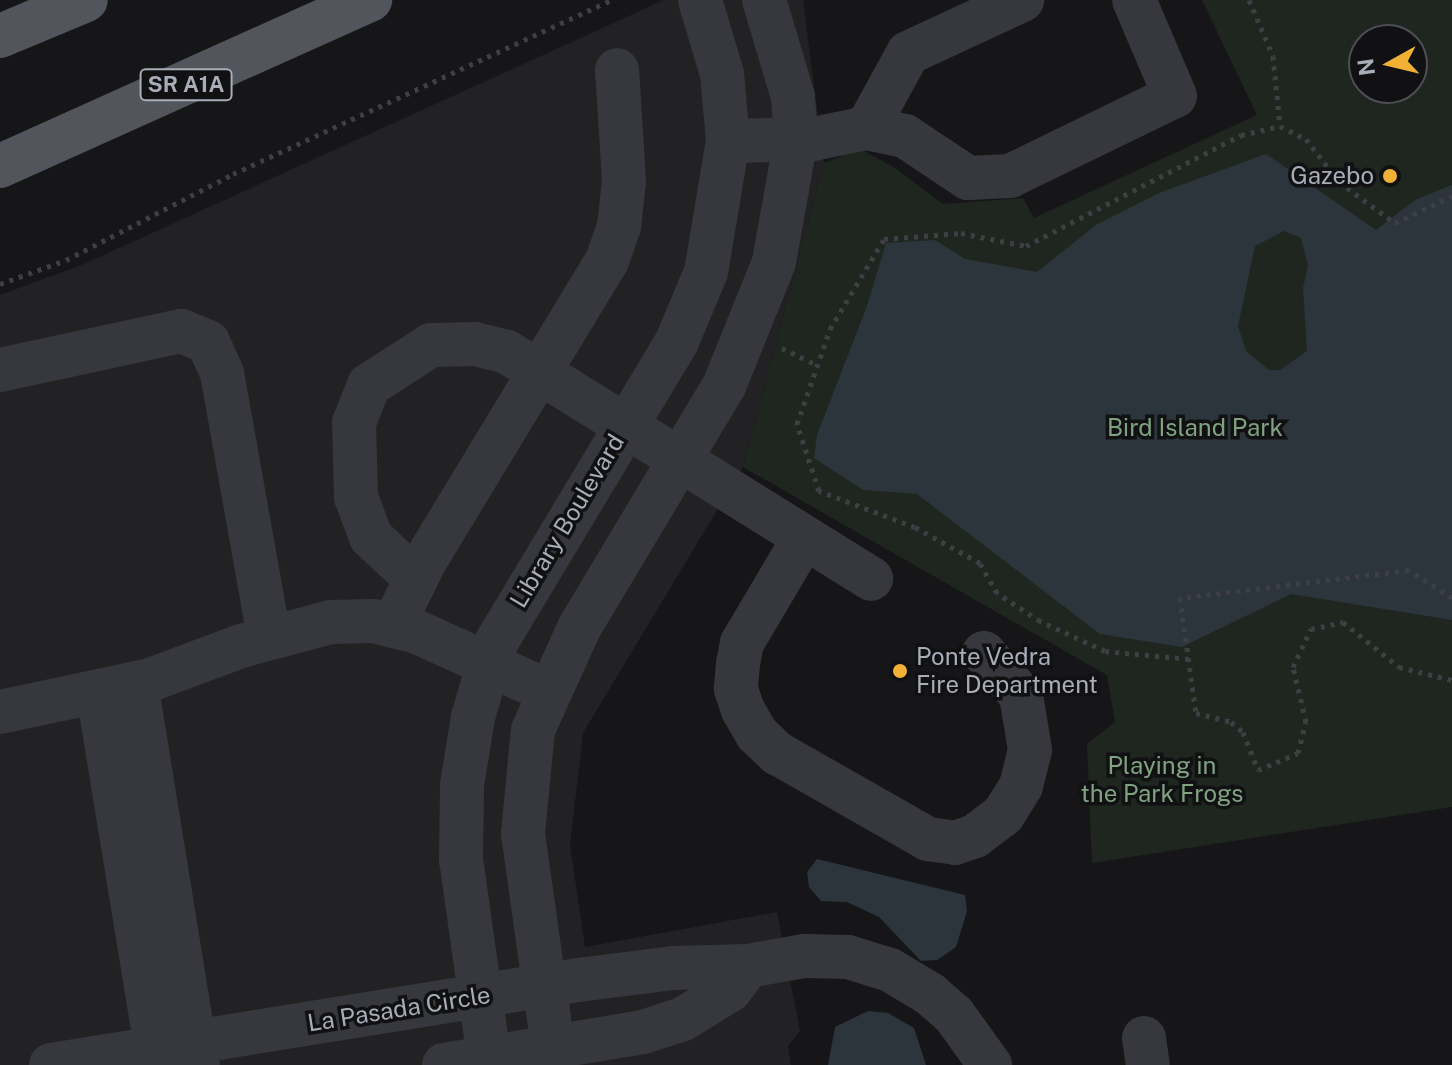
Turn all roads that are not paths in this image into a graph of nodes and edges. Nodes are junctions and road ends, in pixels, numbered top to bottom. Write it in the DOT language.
graph roads {
  1 [pos="86,0"];
  2 [pos="370,0"];
  3 [pos="700,0"];
  4 [pos="764,0"];
  5 [pos="1022,0"];
  6 [pos="1134,0"];
  7 [pos="0,36"];
  8 [pos="617,70"];
  9 [pos="867,128"];
  10 [pos="796,138"];
  11 [pos="728,141"];
  12 [pos="0,166"];
  13 [pos="0,370"];
  14 [pos="541,375"];
  15 [pos="624,426"];
  16 [pos="680,460"];
  17 [pos="804,538"];
  18 [pos="416,579"];
  19 [pos="871,579"];
  20 [pos="393,626"];
  21 [pos="269,638"];
  22 [pos="984,653"];
  23 [pos="488,663"];
  24 [pos="117,688"];
  25 [pos="550,692"];
  26 [pos="0,712"];
  27 [pos="748,966"];
  28 [pos="545,985"];
  29 [pos="478,996"];
  30 [pos="553,1047"];
  31 [pos="177,1055"];
  32 [pos="489,1058"];
  33 [pos="51,1065"];
  34 [pos="444,1065"];
  35 [pos="990,1065"];
  1 -- 7 [label="main road"];
  2 -- 12 [label="main road, SR A1A"];
  3 -- 11 [label="street, Library Boulevard"];
  4 -- 10 [label="street"];
  5 -- 9 [label="street"];
  6 -- 9 [label="street"];
  8 -- 14 [label="street"];
  9 -- 10 [label="street"];
  10 -- 11 [label="street"];
  10 -- 16 [label="street"];
  11 -- 15 [label="street, Library Boulevard"];
  13 -- 21 [label="street"];
  14 -- 15 [label="street"];
  14 -- 18 [label="street"];
  14 -- 18 [label="street"];
  15 -- 16 [label="street"];
  15 -- 23 [label="street, Library Boulevard"];
  16 -- 17 [label="street"];
  16 -- 25 [label="street"];
  17 -- 19 [label="street"];
  17 -- 22 [label="street"];
  18 -- 20 [label="street"];
  20 -- 21 [label="street"];
  20 -- 23 [label="street"];
  21 -- 24 [label="street"];
  23 -- 25 [label="street"];
  23 -- 29 [label="street, Library Boulevard"];
  24 -- 26 [label="street"];
  24 -- 31 [label="street"];
  25 -- 28 [label="street"];
  27 -- 28 [label="street, La Pasada Circle"];
  27 -- 30 [label="street"];
  27 -- 35 [label="street, La Pasada Circle"];
  28 -- 29 [label="street, La Pasada Circle"];
  28 -- 30 [label="street"];
  29 -- 31 [label="street, La Pasada Circle"];
  29 -- 32 [label="street, Library Boulevard"];
  30 -- 32 [label="street"];
  31 -- 33 [label="street, La Pasada Circle"];
  32 -- 34 [label="street"];
}
